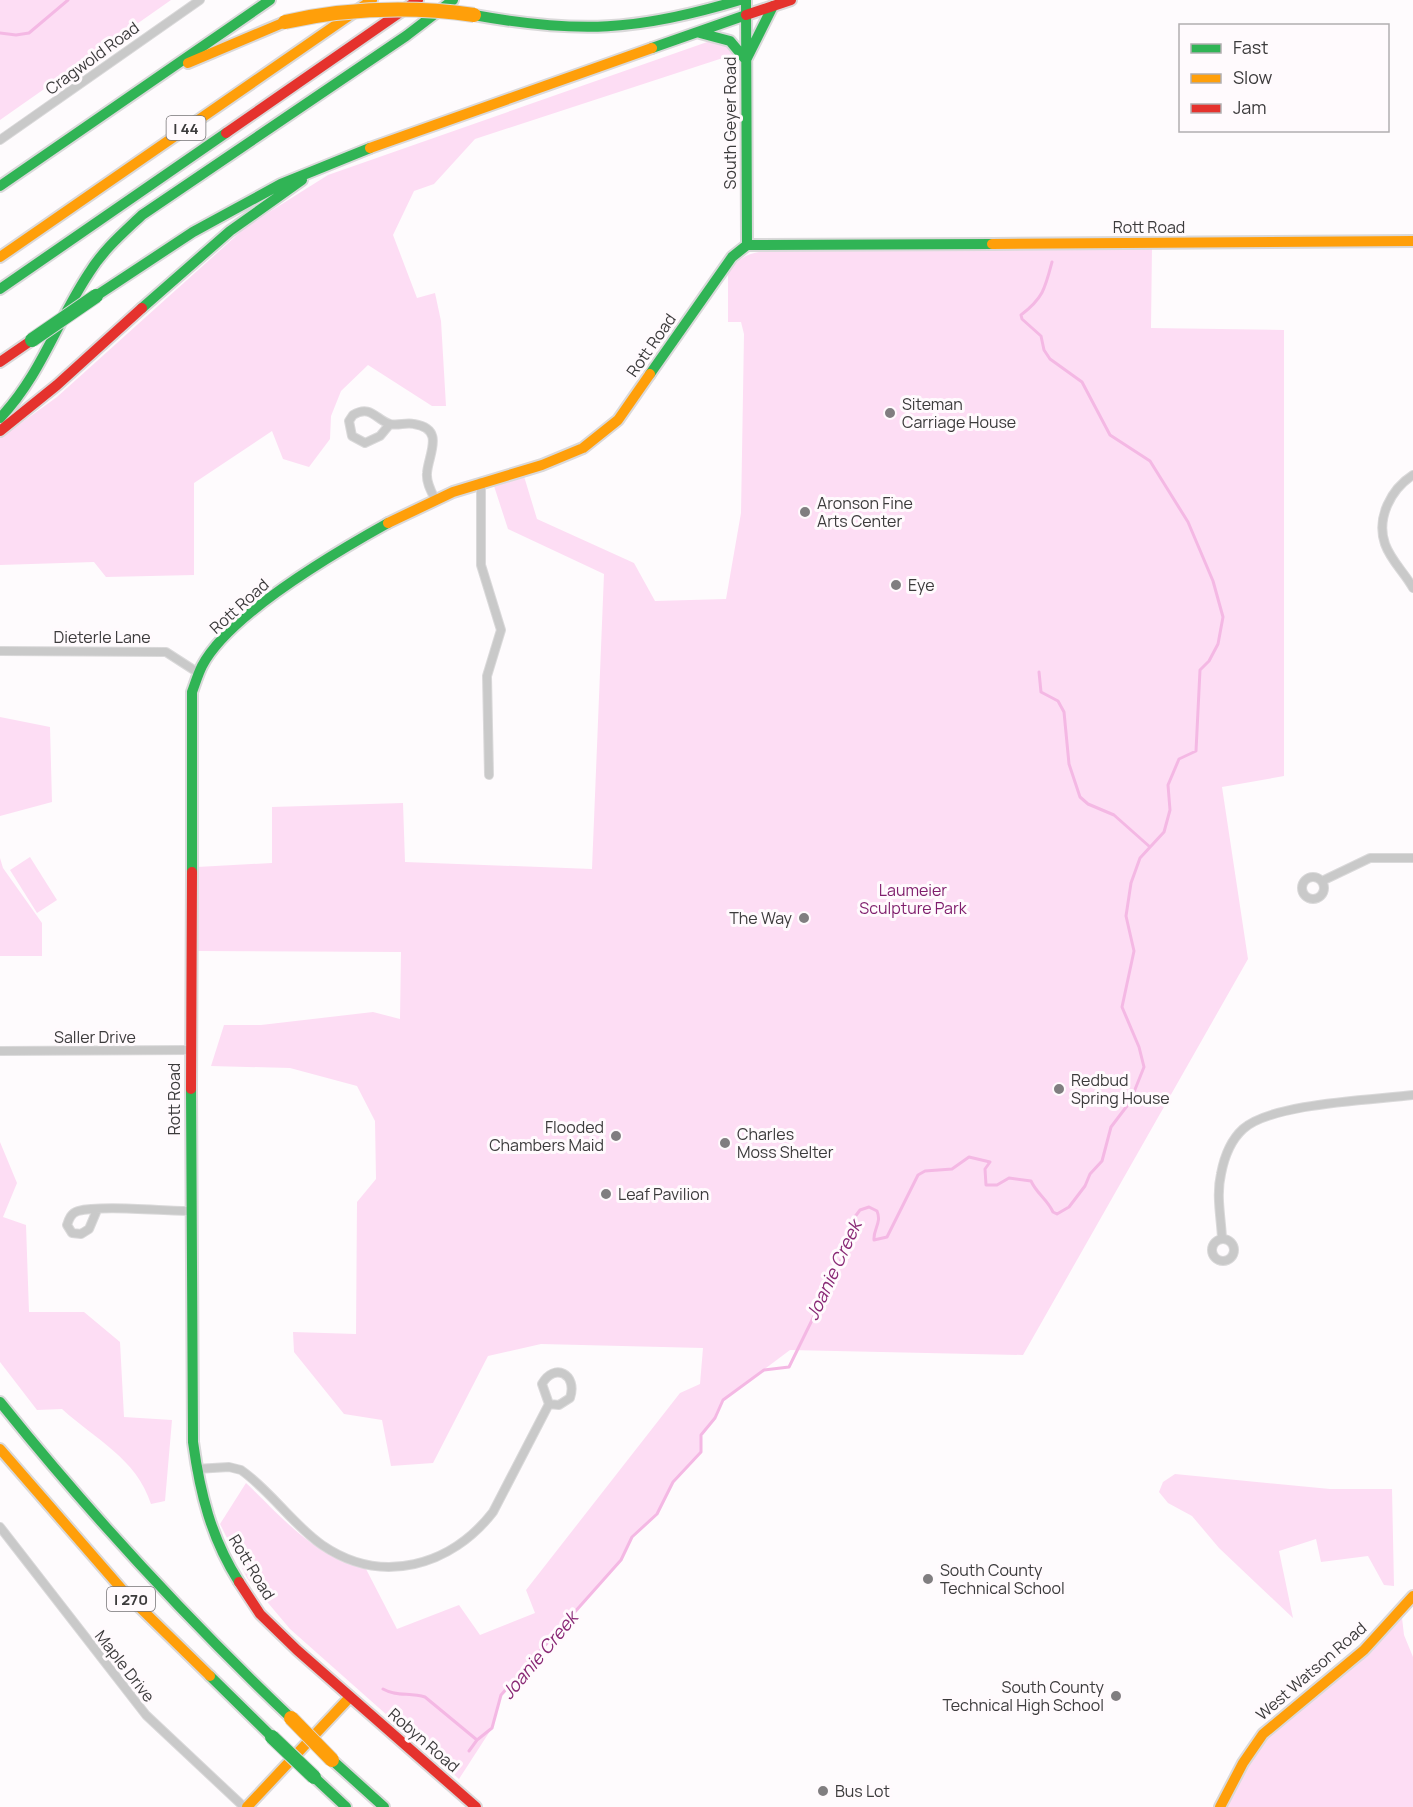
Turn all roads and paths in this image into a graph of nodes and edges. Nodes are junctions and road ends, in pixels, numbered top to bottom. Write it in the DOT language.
graph roads {
  1 [pos="200,0"];
  2 [pos="270,0"];
  3 [pos="372,0"];
  4 [pos="418,0"];
  5 [pos="453,0"];
  6 [pos="740,0"];
  7 [pos="746,0"];
  8 [pos="791,0"];
  9 [pos="716,5"];
  10 [pos="773,6"];
  11 [pos="746,15"];
  12 [pos="695,33"];
  13 [pos="746,60"];
  14 [pos="159,77"];
  15 [pos="0,140"];
  16 [pos="318,169"];
  17 [pos="21,172"];
  18 [pos="0,186"];
  19 [pos="0,196"];
  20 [pos="1413,242"];
  21 [pos="747,245"];
  22 [pos="0,257"];
  23 [pos="0,289"];
  24 [pos="0,362"];
  25 [pos="0,418"];
  26 [pos="390,424"];
  27 [pos="0,431"];
  28 [pos="1413,475"];
  29 [pos="481,482"];
  30 [pos="435,499"];
  31 [pos="1413,588"];
  32 [pos="0,651"];
  33 [pos="197,672"];
  34 [pos="489,775"];
  35 [pos="1413,858"];
  36 [pos="1323,881"];
  37 [pos="190,1050"];
  38 [pos="0,1051"];
  39 [pos="1413,1095"];
  40 [pos="97,1210"];
  41 [pos="190,1212"];
  42 [pos="1222,1238"];
  43 [pos="0,1402"];
  44 [pos="549,1404"];
  45 [pos="0,1449"];
  46 [pos="196,1468"];
  47 [pos="0,1527"];
  48 [pos="1413,1596"];
  49 [pos="350,1697"];
  50 [pos="245,1807"];
  51 [pos="346,1807"];
  52 [pos="384,1807"];
  53 [pos="476,1807"];
  54 [pos="1220,1807"];
  1 -- 15 [label="street, Cragwold Road"];
  2 -- 14 [label="main road"];
  3 -- 22 [label="main road, I 44"];
  4 -- 23 [label="main road, I 44"];
  5 -- 25 [label="main road"];
  6 -- 9 [label="main road"];
  7 -- 11 [label="main road, South Geyer Road"];
  8 -- 10 [label="main road"];
  9 -- 14 [label="main road, bridge"];
  10 -- 11 [label="main road"];
  10 -- 13 [label="main road"];
  11 -- 12 [label="main road"];
  11 -- 13 [label="main road, South Geyer Road"];
  12 -- 13 [label="main road"];
  12 -- 16 [label="main road"];
  13 -- 21 [label="main road, South Geyer Road"];
  14 -- 17 [label="main road"];
  16 -- 24 [label="main road, bridge"];
  16 -- 27 [label="main road"];
  17 -- 18 [label="main road"];
  17 -- 19 [label="main road"];
  20 -- 21 [label="main road, Rott Road"];
  21 -- 29 [label="main road, Rott Road"];
  26 -- 26 [label="street"];
  26 -- 30 [label="street"];
  28 -- 31 [label="street"];
  29 -- 30 [label="main road, Rott Road"];
  29 -- 34 [label="street"];
  30 -- 33 [label="main road, Rott Road"];
  32 -- 33 [label="street, Dieterle Lane"];
  33 -- 37 [label="main road, Rott Road"];
  35 -- 36 [label="street"];
  37 -- 38 [label="street, Saller Drive"];
  37 -- 41 [label="main road, Rott Road"];
  39 -- 42 [label="street"];
  40 -- 41 [label="street"];
  41 -- 46 [label="main road, Rott Road"];
  43 -- 52 [label="main road, I 270, bridge"];
  44 -- 44 [label="street"];
  44 -- 46 [label="street"];
  45 -- 51 [label="main road, I 270, bridge"];
  46 -- 49 [label="main road, Rott Road"];
  47 -- 50 [label="street, Maple Drive"];
  48 -- 54 [label="main road, West Watson Road"];
  49 -- 50 [label="main road"];
  49 -- 53 [label="main road, Robyn Road"];
}
